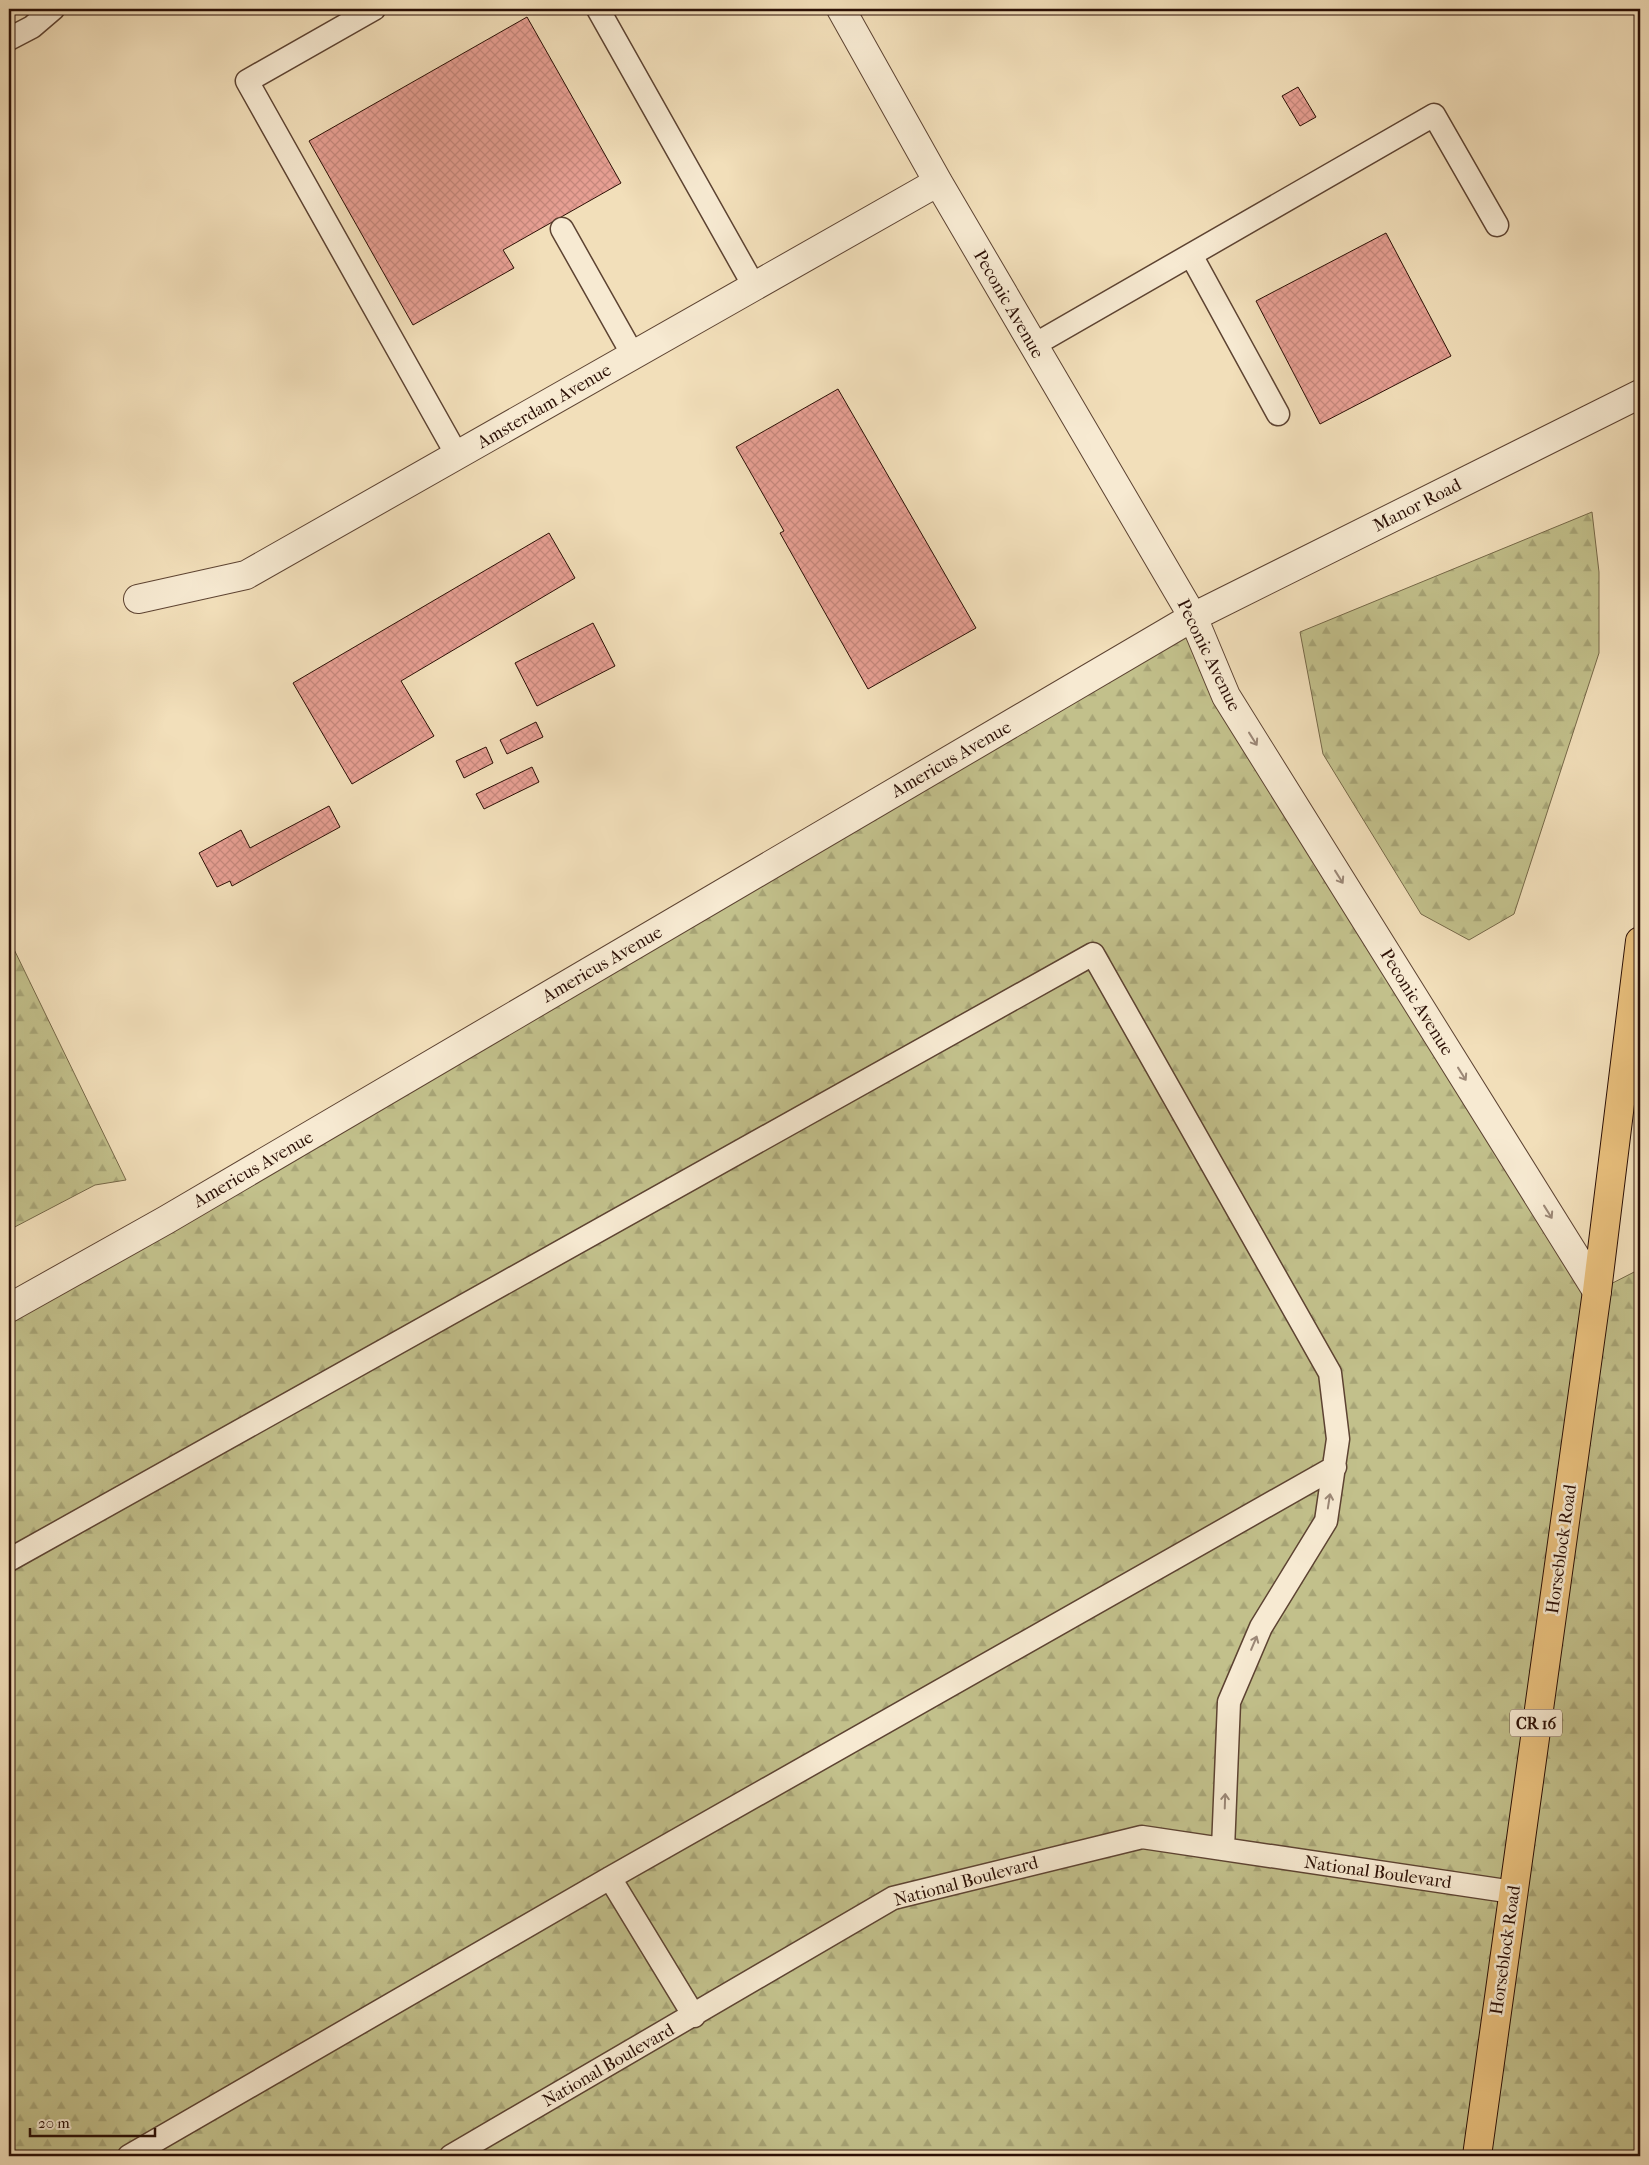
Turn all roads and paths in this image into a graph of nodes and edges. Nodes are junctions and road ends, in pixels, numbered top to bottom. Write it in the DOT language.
graph roads {
  1 [pos="53,9"];
  2 [pos="374,9"];
  3 [pos="598,9"];
  4 [pos="841,9"];
  5 [pos="9,39"];
  6 [pos="938,182"];
  7 [pos="1497,225"];
  8 [pos="562,229"];
  9 [pos="1191,254"];
  10 [pos="754,286"];
  11 [pos="1034,345"];
  12 [pos="632,356"];
  13 [pos="1640,394"];
  14 [pos="1278,414"];
  15 [pos="458,455"];
  16 [pos="138,599"];
  17 [pos="1193,617"];
  18 [pos="1640,941"];
  19 [pos="1597,1291"];
  20 [pos="9,1308"];
  21 [pos="1335,1466"];
  22 [pos="9,1560"];
  23 [pos="1223,1849"];
  24 [pos="610,1878"];
  25 [pos="1513,1892"];
  26 [pos="694,2016"];
  27 [pos="129,2156"];
  28 [pos="451,2156"];
  29 [pos="1477,2156"];
  1 -- 5 [label="lane"];
  2 -- 15 [label="lane"];
  3 -- 10 [label="lane"];
  4 -- 6 [label="street, Peconic Avenue"];
  6 -- 10 [label="street, Amsterdam Avenue"];
  6 -- 11 [label="street, Peconic Avenue"];
  7 -- 9 [label="lane"];
  8 -- 12 [label="lane"];
  9 -- 11 [label="lane"];
  9 -- 14 [label="lane"];
  10 -- 12 [label="street, Amsterdam Avenue"];
  11 -- 17 [label="street, Peconic Avenue"];
  12 -- 15 [label="street, Amsterdam Avenue"];
  13 -- 17 [label="street, Manor Road"];
  15 -- 16 [label="street, Amsterdam Avenue"];
  17 -- 19 [label="street, Peconic Avenue, one-way"];
  17 -- 20 [label="street, Americus Avenue"];
  18 -- 19 [label="main road, Horseblock Road / CR 16"];
  19 -- 25 [label="main road, Horseblock Road / CR 16"];
  21 -- 22 [label="lane"];
  23 -- 21 [label="lane, one-way"];
  21 -- 24 [label="lane"];
  23 -- 25 [label="lane, National Boulevard"];
  23 -- 26 [label="lane, National Boulevard"];
  24 -- 26 [label="lane"];
  24 -- 27 [label="lane"];
  25 -- 29 [label="main road, Horseblock Road / CR 16"];
  26 -- 28 [label="lane, National Boulevard"];
}
